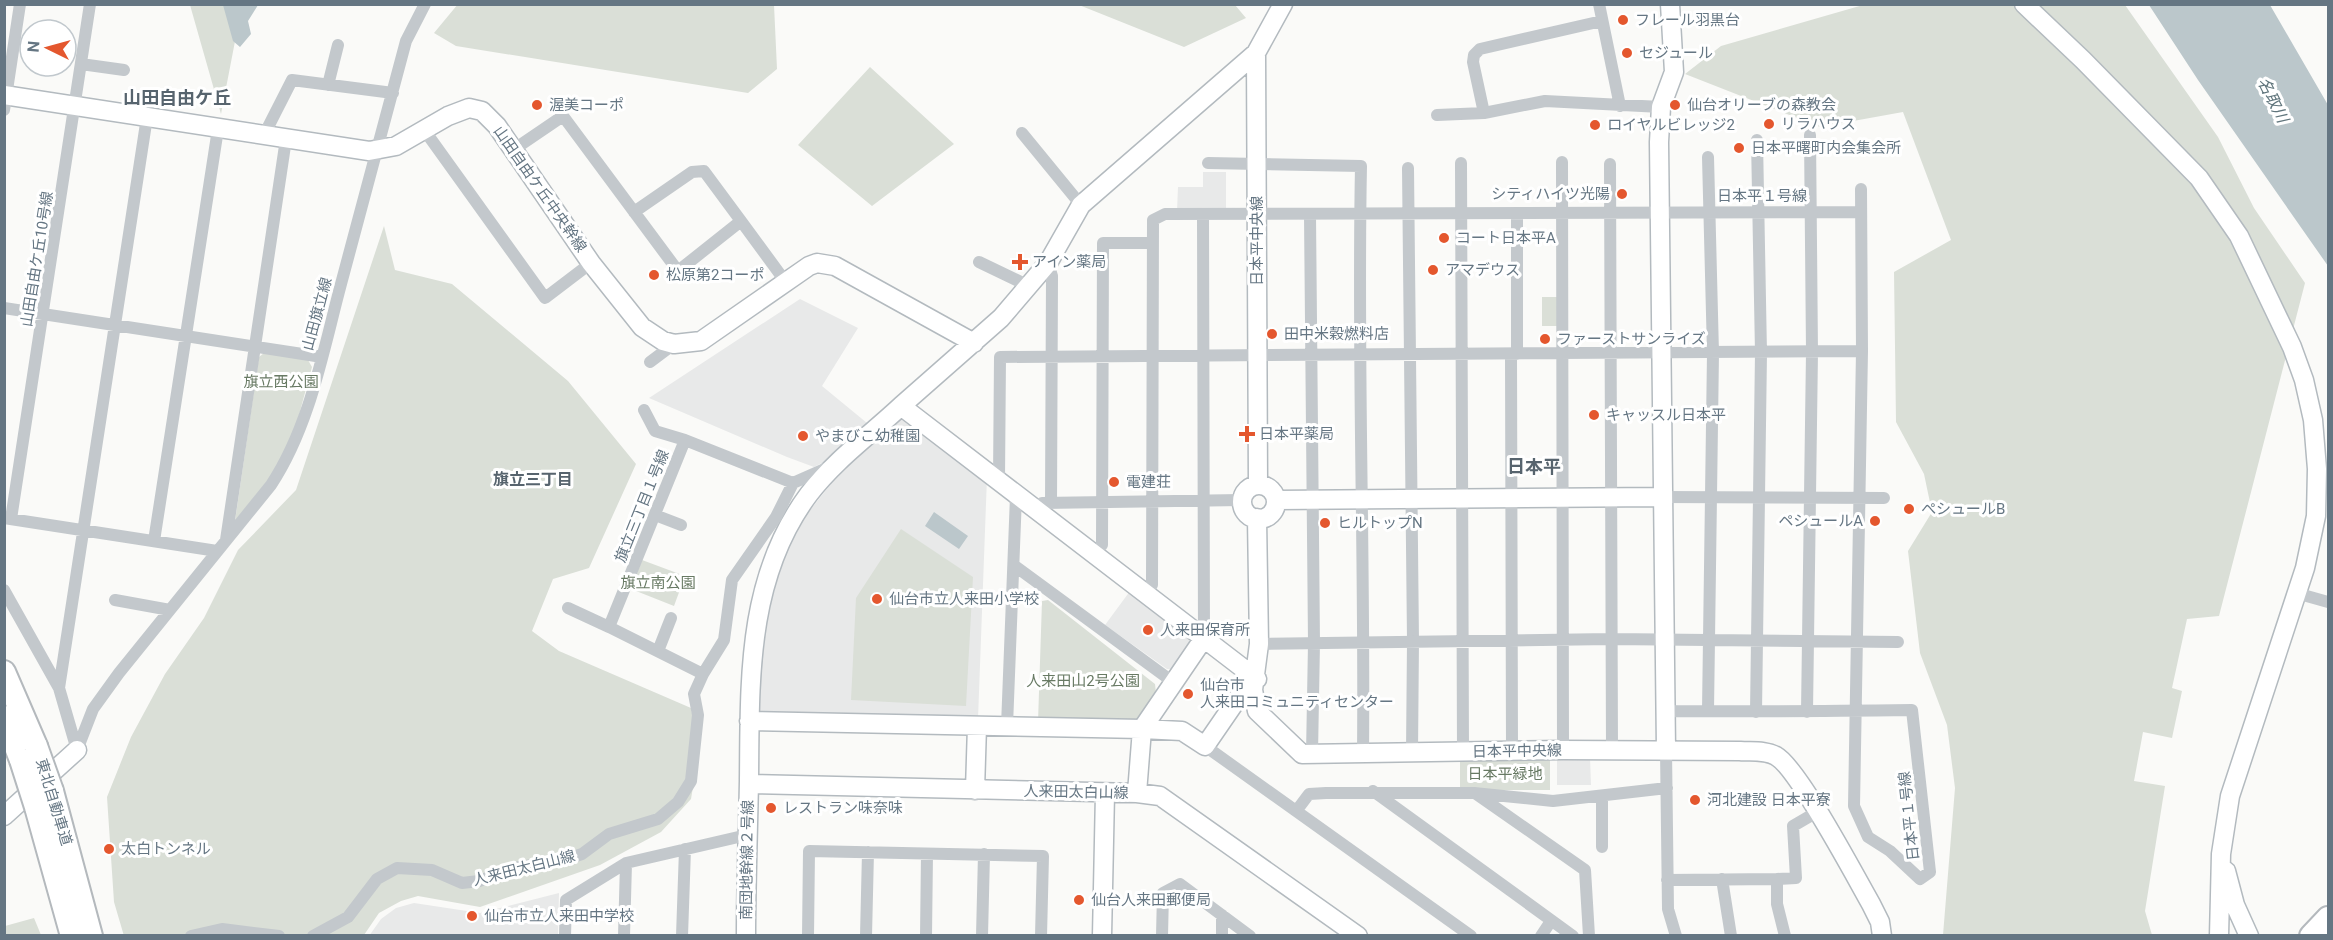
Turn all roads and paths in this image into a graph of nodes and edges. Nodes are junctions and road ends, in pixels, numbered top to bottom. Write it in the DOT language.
graph roads {
  1 [pos="20,4"];
  2 [pos="90,4"];
  3 [pos="426,4"];
  4 [pos="1283,4"];
  5 [pos="1599,4"];
  6 [pos="1670,4"];
  7 [pos="2024,4"];
  8 [pos="1602,21"];
  9 [pos="338,45"];
  10 [pos="1256,53"];
  11 [pos="81,64"];
  12 [pos="124,70"];
  13 [pos="328,85"];
  14 [pos="393,93"];
  15 [pos="5,100"];
  16 [pos="76,106"];
  17 [pos="1620,106"];
  18 [pos="1661,107"];
  19 [pos="1484,113"];
  20 [pos="1437,116"];
  21 [pos="147,117"];
  22 [pos="218,129"];
  23 [pos="425,131"];
  24 [pos="1022,133"];
  25 [pos="264,135"];
  26 [pos="1810,135"];
  27 [pos="286,139"];
  28 [pos="1757,140"];
  29 [pos="378,150"];
  30 [pos="513,150"];
  31 [pos="1708,157"];
  32 [pos="1562,162"];
  33 [pos="1208,163"];
  34 [pos="1461,163"];
  35 [pos="1258,164"];
  36 [pos="1610,164"];
  37 [pos="1408,168"];
  38 [pos="1861,189"];
  39 [pos="1081,205"];
  40 [pos="1710,211"];
  41 [pos="1759,211"];
  42 [pos="634,212"];
  43 [pos="1409,212"];
  44 [pos="1460,212"];
  45 [pos="1562,212"];
  46 [pos="1660,212"];
  47 [pos="1811,212"];
  48 [pos="1860,212"];
  49 [pos="1360,213"];
  50 [pos="1516,213"];
  51 [pos="1610,213"];
  52 [pos="1203,214"];
  53 [pos="1257,215"];
  54 [pos="1310,215"];
  55 [pos="741,221"];
  56 [pos="1152,243"];
  57 [pos="979,262"];
  58 [pos="591,263"];
  59 [pos="1048,263"];
  60 [pos="785,281"];
  61 [pos="1029,285"];
  62 [pos="4,309"];
  63 [pos="43,314"];
  64 [pos="114,324"];
  65 [pos="186,335"];
  66 [pos="974,343"];
  67 [pos="674,344"];
  68 [pos="254,346"];
  69 [pos="1862,351"];
  70 [pos="1661,352"];
  71 [pos="1812,352"];
  72 [pos="1611,353"];
  73 [pos="1713,353"];
  74 [pos="1761,353"];
  75 [pos="1359,354"];
  76 [pos="1409,354"];
  77 [pos="1460,354"];
  78 [pos="1514,354"];
  79 [pos="1562,354"];
  80 [pos="1312,355"];
  81 [pos="1103,356"];
  82 [pos="1153,356"];
  83 [pos="1203,356"];
  84 [pos="1257,356"];
  85 [pos="322,357"];
  86 [pos="1052,357"];
  87 [pos="650,362"];
  88 [pos="901,406"];
  89 [pos="644,410"];
  90 [pos="685,440"];
  91 [pos="835,465"];
  92 [pos="2323,466"];
  93 [pos="999,479"];
  94 [pos="793,483"];
  95 [pos="1258,485"];
  96 [pos="1710,495"];
  97 [pos="1759,496"];
  98 [pos="1809,496"];
  99 [pos="1858,496"];
  100 [pos="1661,497"];
  101 [pos="1462,498"];
  102 [pos="1560,498"];
  103 [pos="1611,498"];
  104 [pos="1884,498"];
  105 [pos="1513,499"];
  106 [pos="1021,500"];
  107 [pos="1242,500"];
  108 [pos="1275,500"];
  109 [pos="1312,500"];
  110 [pos="1412,500"];
  111 [pos="1204,501"];
  112 [pos="1362,501"];
  113 [pos="1152,502"];
  114 [pos="1051,503"];
  115 [pos="1103,503"];
  116 [pos="655,515"];
  117 [pos="8,518"];
  118 [pos="1257,519"];
  119 [pos="681,525"];
  120 [pos="82,530"];
  121 [pos="154,541"];
  122 [pos="226,541"];
  123 [pos="1102,545"];
  124 [pos="217,551"];
  125 [pos="1015,566"];
  126 [pos="1152,585"];
  127 [pos="4,590"];
  128 [pos="2296,593"];
  129 [pos="115,600"];
  130 [pos="2328,602"];
  131 [pos="568,608"];
  132 [pos="170,610"];
  133 [pos="671,618"];
  134 [pos="609,627"];
  135 [pos="1204,638"];
  136 [pos="1611,639"];
  137 [pos="1563,640"];
  138 [pos="1663,640"];
  139 [pos="1758,640"];
  140 [pos="1413,641"];
  141 [pos="1461,641"];
  142 [pos="1513,641"];
  143 [pos="1709,641"];
  144 [pos="1807,641"];
  145 [pos="1857,641"];
  146 [pos="1364,642"];
  147 [pos="1898,642"];
  148 [pos="1314,643"];
  149 [pos="1259,644"];
  150 [pos="658,651"];
  151 [pos="4,672"];
  152 [pos="702,674"];
  153 [pos="1173,682"];
  154 [pos="1255,684"];
  155 [pos="59,688"];
  156 [pos="1664,711"];
  157 [pos="1708,711"];
  158 [pos="1857,711"];
  159 [pos="1756,712"];
  160 [pos="1807,712"];
  161 [pos="4,717"];
  162 [pos="749,721"];
  163 [pos="977,726"];
  164 [pos="1007,726"];
  165 [pos="1142,729"];
  166 [pos="1205,746"];
  167 [pos="77,750"];
  168 [pos="1563,750"];
  169 [pos="1666,750"];
  170 [pos="1512,751"];
  171 [pos="1612,751"];
  172 [pos="1412,752"];
  173 [pos="1463,752"];
  174 [pos="29,753"];
  175 [pos="1363,753"];
  176 [pos="1312,754"];
  177 [pos="749,784"];
  178 [pos="1667,788"];
  179 [pos="975,790"];
  180 [pos="1373,791"];
  181 [pos="1105,793"];
  182 [pos="1137,793"];
  183 [pos="1474,793"];
  184 [pos="1602,797"];
  185 [pos="44,799"];
  186 [pos="1297,810"];
  187 [pos="1817,812"];
  188 [pos="4,816"];
  189 [pos="2223,832"];
  190 [pos="747,836"];
  191 [pos="1602,848"];
  192 [pos="685,849"];
  193 [pos="868,852"];
  194 [pos="927,854"];
  195 [pos="984,854"];
  196 [pos="2223,854"];
  197 [pos="626,863"];
  198 [pos="1722,879"];
  199 [pos="1777,879"];
  200 [pos="1667,880"];
  201 [pos="1222,915"];
  202 [pos="1551,921"];
  203 [pos="2322,924"];
  204 [pos="72,936"];
  205 [pos="91,936"];
  206 [pos="191,936"];
  207 [pos="279,936"];
  208 [pos="313,936"];
  209 [pos="565,936"];
  210 [pos="624,936"];
  211 [pos="682,936"];
  212 [pos="746,936"];
  213 [pos="808,936"];
  214 [pos="866,936"];
  215 [pos="926,936"];
  216 [pos="982,936"];
  217 [pos="1041,936"];
  218 [pos="1102,936"];
  219 [pos="1162,936"];
  220 [pos="1222,936"];
  221 [pos="1250,936"];
  222 [pos="1358,936"];
  223 [pos="1471,936"];
  224 [pos="1541,936"];
  225 [pos="1573,936"];
  226 [pos="1589,936"];
  227 [pos="1676,936"];
  228 [pos="1731,936"];
  229 [pos="1785,936"];
  230 [pos="1882,936"];
  231 [pos="2219,936"];
  232 [pos="2232,936"];
  233 [pos="2249,936"];
  234 [pos="2304,936"];
  1 -- 15 [label="street"];
  2 -- 11 [label="street, 山田自由ケ丘10号線"];
  3 -- 14 [label="street, 山田旗立線"];
  4 -- 10 [label="street, 日本平中央線"];
  5 -- 8 [label="street"];
  6 -- 18 [label="street"];
  7 -- 92 [label="street"];
  8 -- 17 [label="street"];
  8 -- 19 [label="street"];
  9 -- 13 [label="street"];
  10 -- 35 [label="street, 日本平中央線"];
  10 -- 39 [label="street, 南団地幹線２号線"];
  11 -- 12 [label="street"];
  11 -- 16 [label="street, 山田自由ケ丘10号線"];
  13 -- 14 [label="street"];
  13 -- 25 [label="street"];
  14 -- 29 [label="street, 山田旗立線"];
  15 -- 16 [label="street, 山田自由ケ丘中央幹線"];
  16 -- 21 [label="street, 山田自由ケ丘中央幹線"];
  16 -- 63 [label="street, 山田自由ケ丘10号線"];
  17 -- 18 [label="street"];
  17 -- 19 [label="street"];
  18 -- 46 [label="street"];
  19 -- 20 [label="street"];
  21 -- 22 [label="street, 山田自由ケ丘中央幹線"];
  21 -- 64 [label="street"];
  22 -- 25 [label="street, 山田自由ケ丘中央幹線"];
  22 -- 65 [label="street"];
  23 -- 29 [label="street, 山田自由ケ丘中央幹線"];
  23 -- 30 [label="street, 山田自由ケ丘中央幹線"];
  23 -- 58 [label="street"];
  24 -- 39 [label="street"];
  25 -- 27 [label="street, 山田自由ケ丘中央幹線"];
  26 -- 47 [label="street"];
  27 -- 29 [label="street, 山田自由ケ丘中央幹線"];
  27 -- 68 [label="street"];
  28 -- 41 [label="street"];
  29 -- 85 [label="street, 山田旗立線"];
  30 -- 42 [label="street"];
  30 -- 58 [label="street, 山田自由ケ丘中央幹線"];
  31 -- 40 [label="street"];
  32 -- 45 [label="street"];
  33 -- 35 [label="street"];
  34 -- 44 [label="street"];
  35 -- 49 [label="street"];
  35 -- 53 [label="street, 日本平中央線"];
  36 -- 51 [label="street"];
  37 -- 43 [label="street"];
  38 -- 48 [label="street"];
  39 -- 59 [label="street, 南団地幹線２号線"];
  40 -- 41 [label="street, 日本平１号線"];
  40 -- 46 [label="street, 日本平１号線"];
  40 -- 73 [label="street"];
  41 -- 47 [label="street, 日本平１号線"];
  41 -- 74 [label="street"];
  42 -- 55 [label="street"];
  42 -- 55 [label="street"];
  43 -- 44 [label="street, 日本平１号線"];
  43 -- 49 [label="street, 日本平１号線"];
  43 -- 76 [label="street"];
  44 -- 50 [label="street, 日本平１号線"];
  44 -- 77 [label="street"];
  45 -- 50 [label="street, 日本平１号線"];
  45 -- 51 [label="street, 日本平１号線"];
  45 -- 79 [label="street"];
  46 -- 51 [label="street, 日本平１号線"];
  46 -- 70 [label="street"];
  47 -- 48 [label="street, 日本平１号線"];
  47 -- 71 [label="street"];
  48 -- 69 [label="street, 日本平１号線"];
  49 -- 54 [label="street, 日本平１号線"];
  49 -- 75 [label="street"];
  50 -- 78 [label="street"];
  51 -- 72 [label="street"];
  52 -- 53 [label="street, 日本平１号線"];
  52 -- 56 [label="street, 日本平１号線"];
  52 -- 83 [label="street"];
  53 -- 54 [label="street, 日本平１号線"];
  53 -- 84 [label="street, 日本平中央線"];
  54 -- 80 [label="street"];
  55 -- 60 [label="street"];
  56 -- 81 [label="street"];
  56 -- 82 [label="street"];
  57 -- 61 [label="street"];
  58 -- 67 [label="street, 山田自由ケ丘中央幹線"];
  59 -- 61 [label="street, 南団地幹線２号線"];
  59 -- 86 [label="street"];
  60 -- 66 [label="street"];
  60 -- 67 [label="street"];
  61 -- 66 [label="street, 南団地幹線２号線"];
  62 -- 63 [label="street"];
  63 -- 64 [label="street"];
  63 -- 117 [label="street, 山田自由ケ丘10号線"];
  64 -- 65 [label="street"];
  64 -- 120 [label="street"];
  65 -- 68 [label="street"];
  65 -- 121 [label="street"];
  66 -- 88 [label="street, 南団地幹線２号線"];
  67 -- 87 [label="street"];
  68 -- 85 [label="street"];
  68 -- 122 [label="street"];
  69 -- 71 [label="street"];
  69 -- 99 [label="street, 日本平１号線"];
  70 -- 72 [label="street"];
  70 -- 73 [label="street"];
  70 -- 100 [label="street"];
  71 -- 74 [label="street"];
  71 -- 98 [label="street"];
  72 -- 79 [label="street"];
  72 -- 103 [label="street"];
  73 -- 74 [label="street"];
  73 -- 96 [label="street"];
  74 -- 97 [label="street"];
  75 -- 76 [label="street"];
  75 -- 80 [label="street"];
  75 -- 112 [label="street"];
  76 -- 77 [label="street"];
  76 -- 110 [label="street"];
  77 -- 78 [label="street"];
  77 -- 101 [label="street"];
  78 -- 79 [label="street"];
  78 -- 105 [label="street"];
  79 -- 102 [label="street"];
  80 -- 84 [label="street"];
  80 -- 109 [label="street"];
  81 -- 82 [label="street"];
  81 -- 86 [label="street"];
  81 -- 115 [label="street"];
  82 -- 83 [label="street"];
  82 -- 113 [label="street"];
  83 -- 84 [label="street"];
  83 -- 111 [label="street"];
  84 -- 95 [label="street, 日本平中央線"];
  85 -- 122 [label="street, 山田旗立線"];
  86 -- 93 [label="street"];
  86 -- 114 [label="street"];
  88 -- 91 [label="street, 南団地幹線２号線"];
  88 -- 93 [label="street"];
  89 -- 90 [label="street"];
  90 -- 94 [label="street, 旗立三丁目１号線"];
  90 -- 116 [label="street, 旗立三丁目１号線"];
  91 -- 94 [label="street"];
  91 -- 162 [label="street, 南団地幹線２号線"];
  92 -- 128 [label="street"];
  93 -- 106 [label="street"];
  94 -- 152 [label="street, 人来田太白山線"];
  95 -- 107 [label="street"];
  95 -- 108 [label="street"];
  96 -- 97 [label="street"];
  96 -- 100 [label="street"];
  96 -- 143 [label="street"];
  97 -- 98 [label="street"];
  97 -- 139 [label="street"];
  98 -- 99 [label="street"];
  98 -- 144 [label="street"];
  99 -- 104 [label="street"];
  99 -- 145 [label="street, 日本平１号線"];
  100 -- 103 [label="street"];
  100 -- 138 [label="street"];
  101 -- 105 [label="street"];
  101 -- 110 [label="street"];
  101 -- 141 [label="street"];
  102 -- 103 [label="street"];
  102 -- 105 [label="street"];
  102 -- 137 [label="street"];
  103 -- 136 [label="street"];
  105 -- 142 [label="street"];
  106 -- 114 [label="street"];
  106 -- 125 [label="street"];
  106 -- 135 [label="street"];
  107 -- 111 [label="street"];
  107 -- 118 [label="street"];
  108 -- 109 [label="street"];
  108 -- 118 [label="street"];
  109 -- 112 [label="street"];
  109 -- 148 [label="street"];
  110 -- 112 [label="street"];
  110 -- 140 [label="street"];
  111 -- 113 [label="street"];
  111 -- 135 [label="street"];
  112 -- 146 [label="street"];
  113 -- 115 [label="street"];
  113 -- 126 [label="street"];
  114 -- 115 [label="street"];
  115 -- 123 [label="street"];
  116 -- 119 [label="street"];
  116 -- 134 [label="street, 旗立三丁目１号線"];
  117 -- 120 [label="street"];
  118 -- 149 [label="street"];
  120 -- 121 [label="street"];
  120 -- 155 [label="street"];
  121 -- 124 [label="street"];
  122 -- 124 [label="street, 山田旗立線"];
  124 -- 132 [label="street, 山田旗立線"];
  125 -- 153 [label="street"];
  125 -- 164 [label="street"];
  127 -- 155 [label="street"];
  128 -- 130 [label="street"];
  128 -- 189 [label="street"];
  129 -- 132 [label="street"];
  131 -- 134 [label="street"];
  132 -- 167 [label="street, 山田旗立線"];
  133 -- 150 [label="street"];
  134 -- 150 [label="street"];
  135 -- 153 [label="street"];
  135 -- 154 [label="street"];
  136 -- 137 [label="street"];
  136 -- 138 [label="street"];
  136 -- 171 [label="street"];
  137 -- 142 [label="street"];
  137 -- 168 [label="street"];
  138 -- 143 [label="street"];
  138 -- 156 [label="street"];
  139 -- 143 [label="street"];
  139 -- 144 [label="street"];
  139 -- 159 [label="street"];
  140 -- 141 [label="street"];
  140 -- 146 [label="street"];
  140 -- 172 [label="street"];
  141 -- 142 [label="street"];
  141 -- 173 [label="street"];
  142 -- 170 [label="street"];
  143 -- 157 [label="street"];
  144 -- 145 [label="street"];
  144 -- 160 [label="street"];
  145 -- 147 [label="street"];
  145 -- 158 [label="street, 日本平１号線"];
  146 -- 148 [label="street"];
  146 -- 175 [label="street"];
  148 -- 149 [label="street"];
  148 -- 176 [label="street"];
  149 -- 154 [label="street"];
  150 -- 152 [label="street"];
  151 -- 174 [label="highway, 東北自動車道"];
  152 -- 208 [label="street, 人来田太白山線"];
  153 -- 165 [label="street"];
  154 -- 166 [label="street"];
  154 -- 176 [label="street"];
  155 -- 167 [label="street"];
  156 -- 157 [label="street, 日本平１号線"];
  156 -- 169 [label="street"];
  157 -- 159 [label="street, 日本平１号線"];
  158 -- 158 [label="street, 日本平１号線"];
  158 -- 160 [label="street, 日本平１号線"];
  159 -- 160 [label="street, 日本平１号線"];
  161 -- 174 [label="highway, 東北自動車道"];
  162 -- 163 [label="street"];
  162 -- 177 [label="street, 南団地幹線２号線"];
  163 -- 164 [label="street"];
  163 -- 179 [label="street"];
  164 -- 165 [label="street"];
  165 -- 166 [label="street"];
  165 -- 182 [label="street"];
  166 -- 186 [label="street"];
  167 -- 188 [label="street"];
  168 -- 170 [label="street, 日本平中央線"];
  168 -- 171 [label="street, 日本平中央線"];
  169 -- 171 [label="street, 日本平中央線"];
  169 -- 178 [label="street"];
  169 -- 187 [label="street, 日本平中央線"];
  170 -- 173 [label="street, 日本平中央線"];
  172 -- 173 [label="street, 日本平中央線"];
  172 -- 175 [label="street, 日本平中央線"];
  174 -- 185 [label="highway, 東北自動車道, bridge"];
  175 -- 176 [label="street, 日本平中央線"];
  177 -- 179 [label="street, 人来田太白山線"];
  177 -- 190 [label="street, 南団地幹線２号線"];
  178 -- 184 [label="street"];
  178 -- 200 [label="street"];
  179 -- 181 [label="street, 人来田太白山線"];
  180 -- 183 [label="street"];
  180 -- 186 [label="street"];
  180 -- 202 [label="street"];
  181 -- 182 [label="street, 人来田太白山線"];
  181 -- 218 [label="street"];
  182 -- 222 [label="street, 人来田太白山線"];
  183 -- 184 [label="street"];
  183 -- 226 [label="street"];
  184 -- 191 [label="street"];
  185 -- 204 [label="highway, 東北自動車道"];
  185 -- 205 [label="highway, 東北自動車道"];
  186 -- 223 [label="street"];
  187 -- 199 [label="street"];
  187 -- 230 [label="street, 日本平中央線"];
  189 -- 196 [label="street"];
  189 -- 231 [label="street"];
  190 -- 192 [label="street"];
  190 -- 212 [label="street, 南団地幹線２号線"];
  192 -- 197 [label="street"];
  192 -- 211 [label="street"];
  193 -- 194 [label="street"];
  193 -- 213 [label="street"];
  193 -- 214 [label="street"];
  194 -- 195 [label="street"];
  194 -- 215 [label="street"];
  195 -- 216 [label="street"];
  195 -- 217 [label="street"];
  196 -- 232 [label="street"];
  196 -- 233 [label="street"];
  197 -- 209 [label="street"];
  197 -- 210 [label="street"];
  198 -- 199 [label="street"];
  198 -- 200 [label="street"];
  198 -- 228 [label="street"];
  199 -- 229 [label="street"];
  200 -- 227 [label="street"];
  201 -- 219 [label="street"];
  201 -- 220 [label="street"];
  201 -- 221 [label="street"];
  202 -- 224 [label="street"];
  202 -- 225 [label="street"];
  203 -- 234 [label="street"];
  206 -- 207 [label="street"];
}
